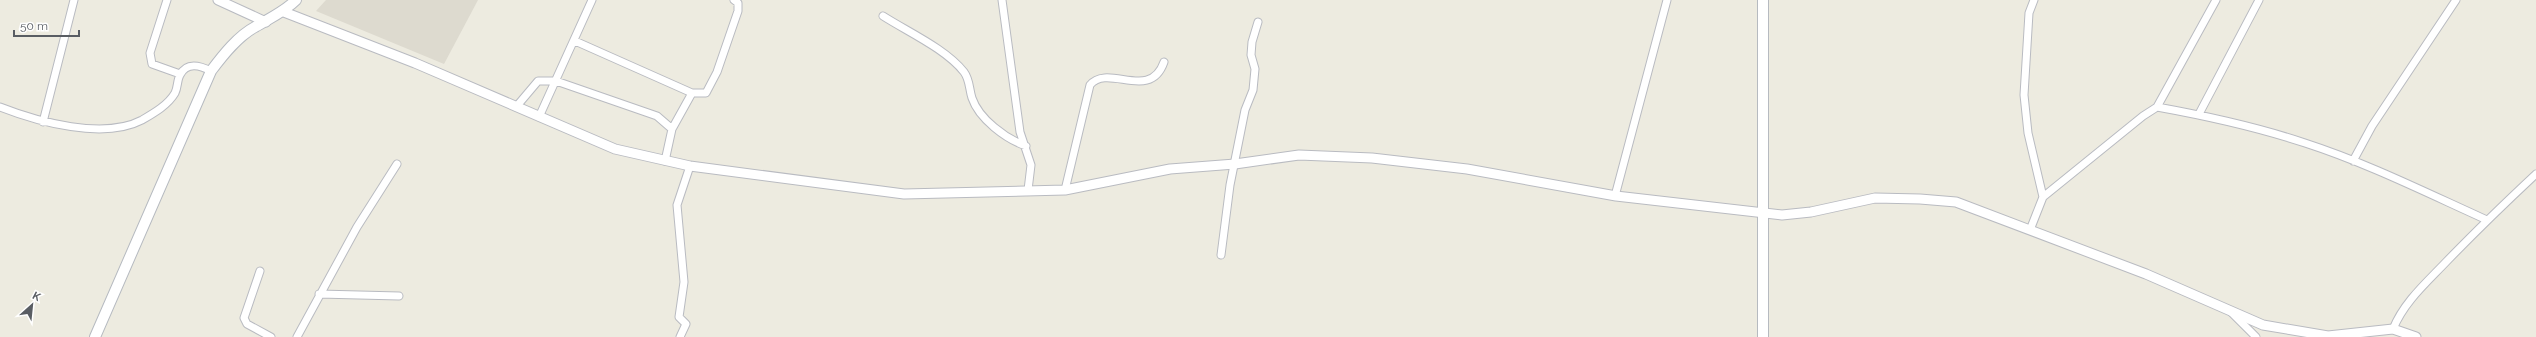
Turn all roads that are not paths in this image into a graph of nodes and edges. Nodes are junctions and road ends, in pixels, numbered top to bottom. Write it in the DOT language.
graph roads {
  1 [pos="74,0"];
  2 [pos="167,0"];
  3 [pos="218,0"];
  4 [pos="296,0"];
  5 [pos="592,0"];
  6 [pos="734,0"];
  7 [pos="1002,0"];
  8 [pos="1667,0"];
  9 [pos="1763,0"];
  10 [pos="2034,0"];
  11 [pos="2216,0"];
  12 [pos="2260,0"];
  13 [pos="2456,0"];
  14 [pos="284,12"];
  15 [pos="883,16"];
  16 [pos="266,22"];
  17 [pos="1258,22"];
  18 [pos="575,41"];
  19 [pos="1164,62"];
  20 [pos="211,70"];
  21 [pos="180,74"];
  22 [pos="556,81"];
  23 [pos="692,93"];
  24 [pos="516,106"];
  25 [pos="0,107"];
  26 [pos="2157,108"];
  27 [pos="2199,114"];
  28 [pos="539,117"];
  29 [pos="43,122"];
  30 [pos="672,129"];
  31 [pos="1026,146"];
  32 [pos="665,160"];
  33 [pos="2353,161"];
  34 [pos="397,164"];
  35 [pos="1235,164"];
  36 [pos="690,166"];
  37 [pos="2536,174"];
  38 [pos="1028,190"];
  39 [pos="1066,190"];
  40 [pos="1615,196"];
  41 [pos="2044,197"];
  42 [pos="1762,212"];
  43 [pos="2487,220"];
  44 [pos="2030,230"];
  45 [pos="1221,255"];
  46 [pos="260,271"];
  47 [pos="319,294"];
  48 [pos="399,296"];
  49 [pos="2230,311"];
  50 [pos="2393,329"];
  51 [pos="95,337"];
  52 [pos="271,337"];
  53 [pos="297,337"];
  54 [pos="680,337"];
  55 [pos="1762,337"];
  56 [pos="2256,337"];
  57 [pos="2416,337"];
  1 -- 29 [label="street"];
  2 -- 21 [label="street"];
  3 -- 16 [label="street"];
  4 -- 14 [label="main road"];
  5 -- 18 [label="street"];
  6 -- 23 [label="street"];
  7 -- 31 [label="street"];
  8 -- 40 [label="street"];
  9 -- 42 [label="main road"];
  10 -- 41 [label="street"];
  11 -- 26 [label="street"];
  12 -- 27 [label="street"];
  13 -- 33 [label="street"];
  14 -- 16 [label="main road"];
  14 -- 24 [label="street"];
  15 -- 31 [label="street"];
  16 -- 20 [label="main road"];
  17 -- 35 [label="street"];
  18 -- 22 [label="street"];
  18 -- 23 [label="street"];
  19 -- 39 [label="street"];
  20 -- 21 [label="street"];
  20 -- 51 [label="main road"];
  21 -- 29 [label="street"];
  22 -- 24 [label="street"];
  22 -- 28 [label="street"];
  22 -- 30 [label="street"];
  23 -- 30 [label="street"];
  24 -- 28 [label="street"];
  25 -- 29 [label="street"];
  26 -- 27 [label="street"];
  26 -- 41 [label="street"];
  27 -- 33 [label="street"];
  28 -- 32 [label="street"];
  30 -- 32 [label="street"];
  31 -- 38 [label="street"];
  32 -- 36 [label="street"];
  33 -- 43 [label="street"];
  34 -- 47 [label="street"];
  35 -- 39 [label="street"];
  35 -- 40 [label="street"];
  35 -- 45 [label="street"];
  36 -- 38 [label="street"];
  36 -- 54 [label="street"];
  37 -- 43 [label="street"];
  38 -- 39 [label="street"];
  40 -- 42 [label="street"];
  41 -- 44 [label="street"];
  42 -- 44 [label="street"];
  42 -- 55 [label="main road"];
  43 -- 50 [label="street"];
  44 -- 49 [label="street"];
  46 -- 52 [label="street"];
  47 -- 48 [label="street"];
  47 -- 53 [label="street"];
  49 -- 50 [label="street"];
  49 -- 56 [label="street"];
  50 -- 57 [label="street"];
}
